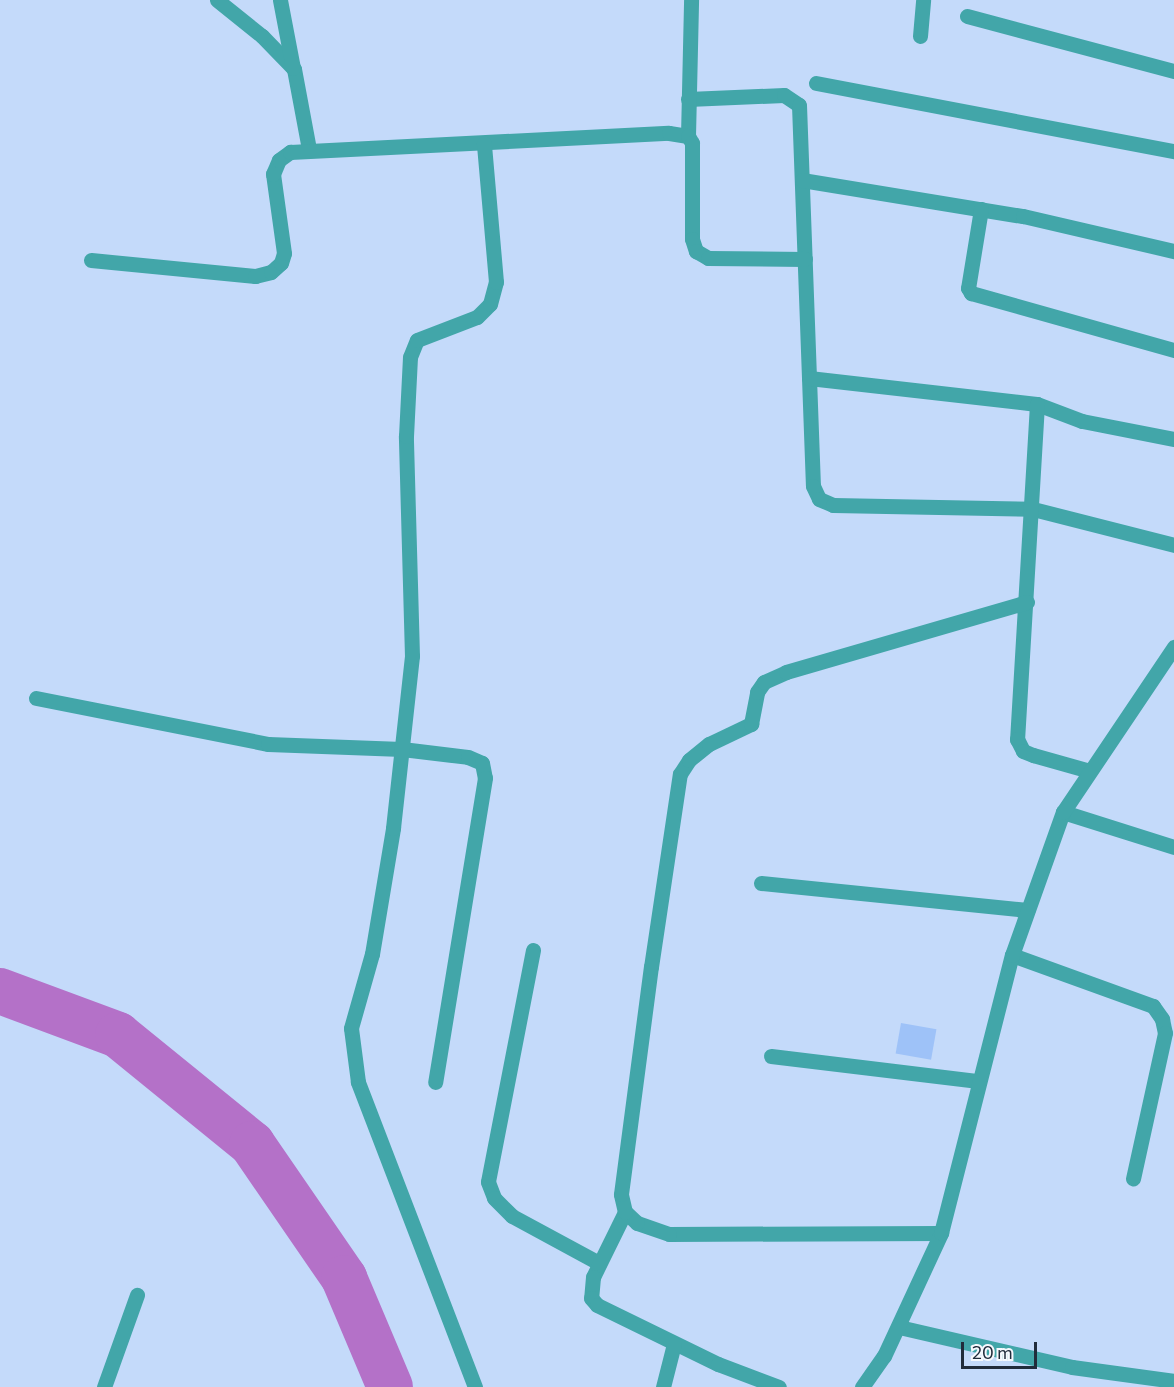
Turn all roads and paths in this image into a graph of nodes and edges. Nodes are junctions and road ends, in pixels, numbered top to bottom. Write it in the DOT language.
graph roads {
  1 [pos="217,0"];
  2 [pos="280,0"];
  3 [pos="691,0"];
  4 [pos="924,0"];
  5 [pos="967,16"];
  6 [pos="920,36"];
  7 [pos="294,69"];
  8 [pos="1174,71"];
  9 [pos="816,83"];
  10 [pos="688,99"];
  11 [pos="688,136"];
  12 [pos="484,144"];
  13 [pos="309,149"];
  14 [pos="1174,151"];
  15 [pos="802,180"];
  16 [pos="981,209"];
  17 [pos="1174,251"];
  18 [pos="805,259"];
  19 [pos="91,260"];
  20 [pos="1174,350"];
  21 [pos="809,378"];
  22 [pos="1036,404"];
  23 [pos="1174,439"];
  24 [pos="1033,509"];
  25 [pos="1174,545"];
  26 [pos="1027,602"];
  27 [pos="1174,647"];
  28 [pos="36,698"];
  29 [pos="402,749"];
  30 [pos="1090,771"];
  31 [pos="1063,812"];
  32 [pos="1174,847"];
  33 [pos="761,883"];
  34 [pos="1028,910"];
  35 [pos="533,950"];
  36 [pos="1012,955"];
  37 [pos="771,1056"];
  38 [pos="435,1082"];
  39 [pos="979,1082"];
  40 [pos="1133,1179"];
  41 [pos="625,1212"];
  42 [pos="941,1233"];
  43 [pos="599,1263"];
  44 [pos="137,1295"];
  45 [pos="899,1327"];
  46 [pos="674,1344"];
  47 [pos="1174,1381"];
  48 [pos="104,1387"];
  49 [pos="475,1387"];
  50 [pos="663,1387"];
  51 [pos="779,1387"];
  52 [pos="862,1387"];
  1 -- 7 [label="street"];
  2 -- 7 [label="street"];
  3 -- 10 [label="street"];
  4 -- 6 [label="street"];
  5 -- 8 [label="street"];
  7 -- 13 [label="street"];
  9 -- 14 [label="street"];
  10 -- 11 [label="street"];
  10 -- 15 [label="street"];
  11 -- 12 [label="street"];
  11 -- 18 [label="street"];
  12 -- 13 [label="street"];
  12 -- 29 [label="street"];
  13 -- 19 [label="street"];
  15 -- 16 [label="street"];
  15 -- 18 [label="street"];
  16 -- 17 [label="street"];
  16 -- 20 [label="street"];
  18 -- 21 [label="street"];
  21 -- 22 [label="street"];
  21 -- 24 [label="street"];
  22 -- 23 [label="street"];
  22 -- 24 [label="street"];
  24 -- 25 [label="street"];
  24 -- 26 [label="street"];
  26 -- 30 [label="street"];
  26 -- 41 [label="street"];
  27 -- 30 [label="street"];
  28 -- 29 [label="street"];
  29 -- 38 [label="street"];
  29 -- 49 [label="street"];
  30 -- 31 [label="street"];
  31 -- 32 [label="street"];
  31 -- 34 [label="street"];
  33 -- 34 [label="street"];
  34 -- 36 [label="street"];
  35 -- 43 [label="street"];
  36 -- 39 [label="street"];
  36 -- 40 [label="street"];
  37 -- 39 [label="street"];
  39 -- 42 [label="street"];
  41 -- 42 [label="street"];
  41 -- 43 [label="street"];
  42 -- 45 [label="street"];
  43 -- 46 [label="street"];
  44 -- 48 [label="street"];
  45 -- 47 [label="street"];
  45 -- 52 [label="street"];
  46 -- 50 [label="street"];
  46 -- 51 [label="street"];
}
